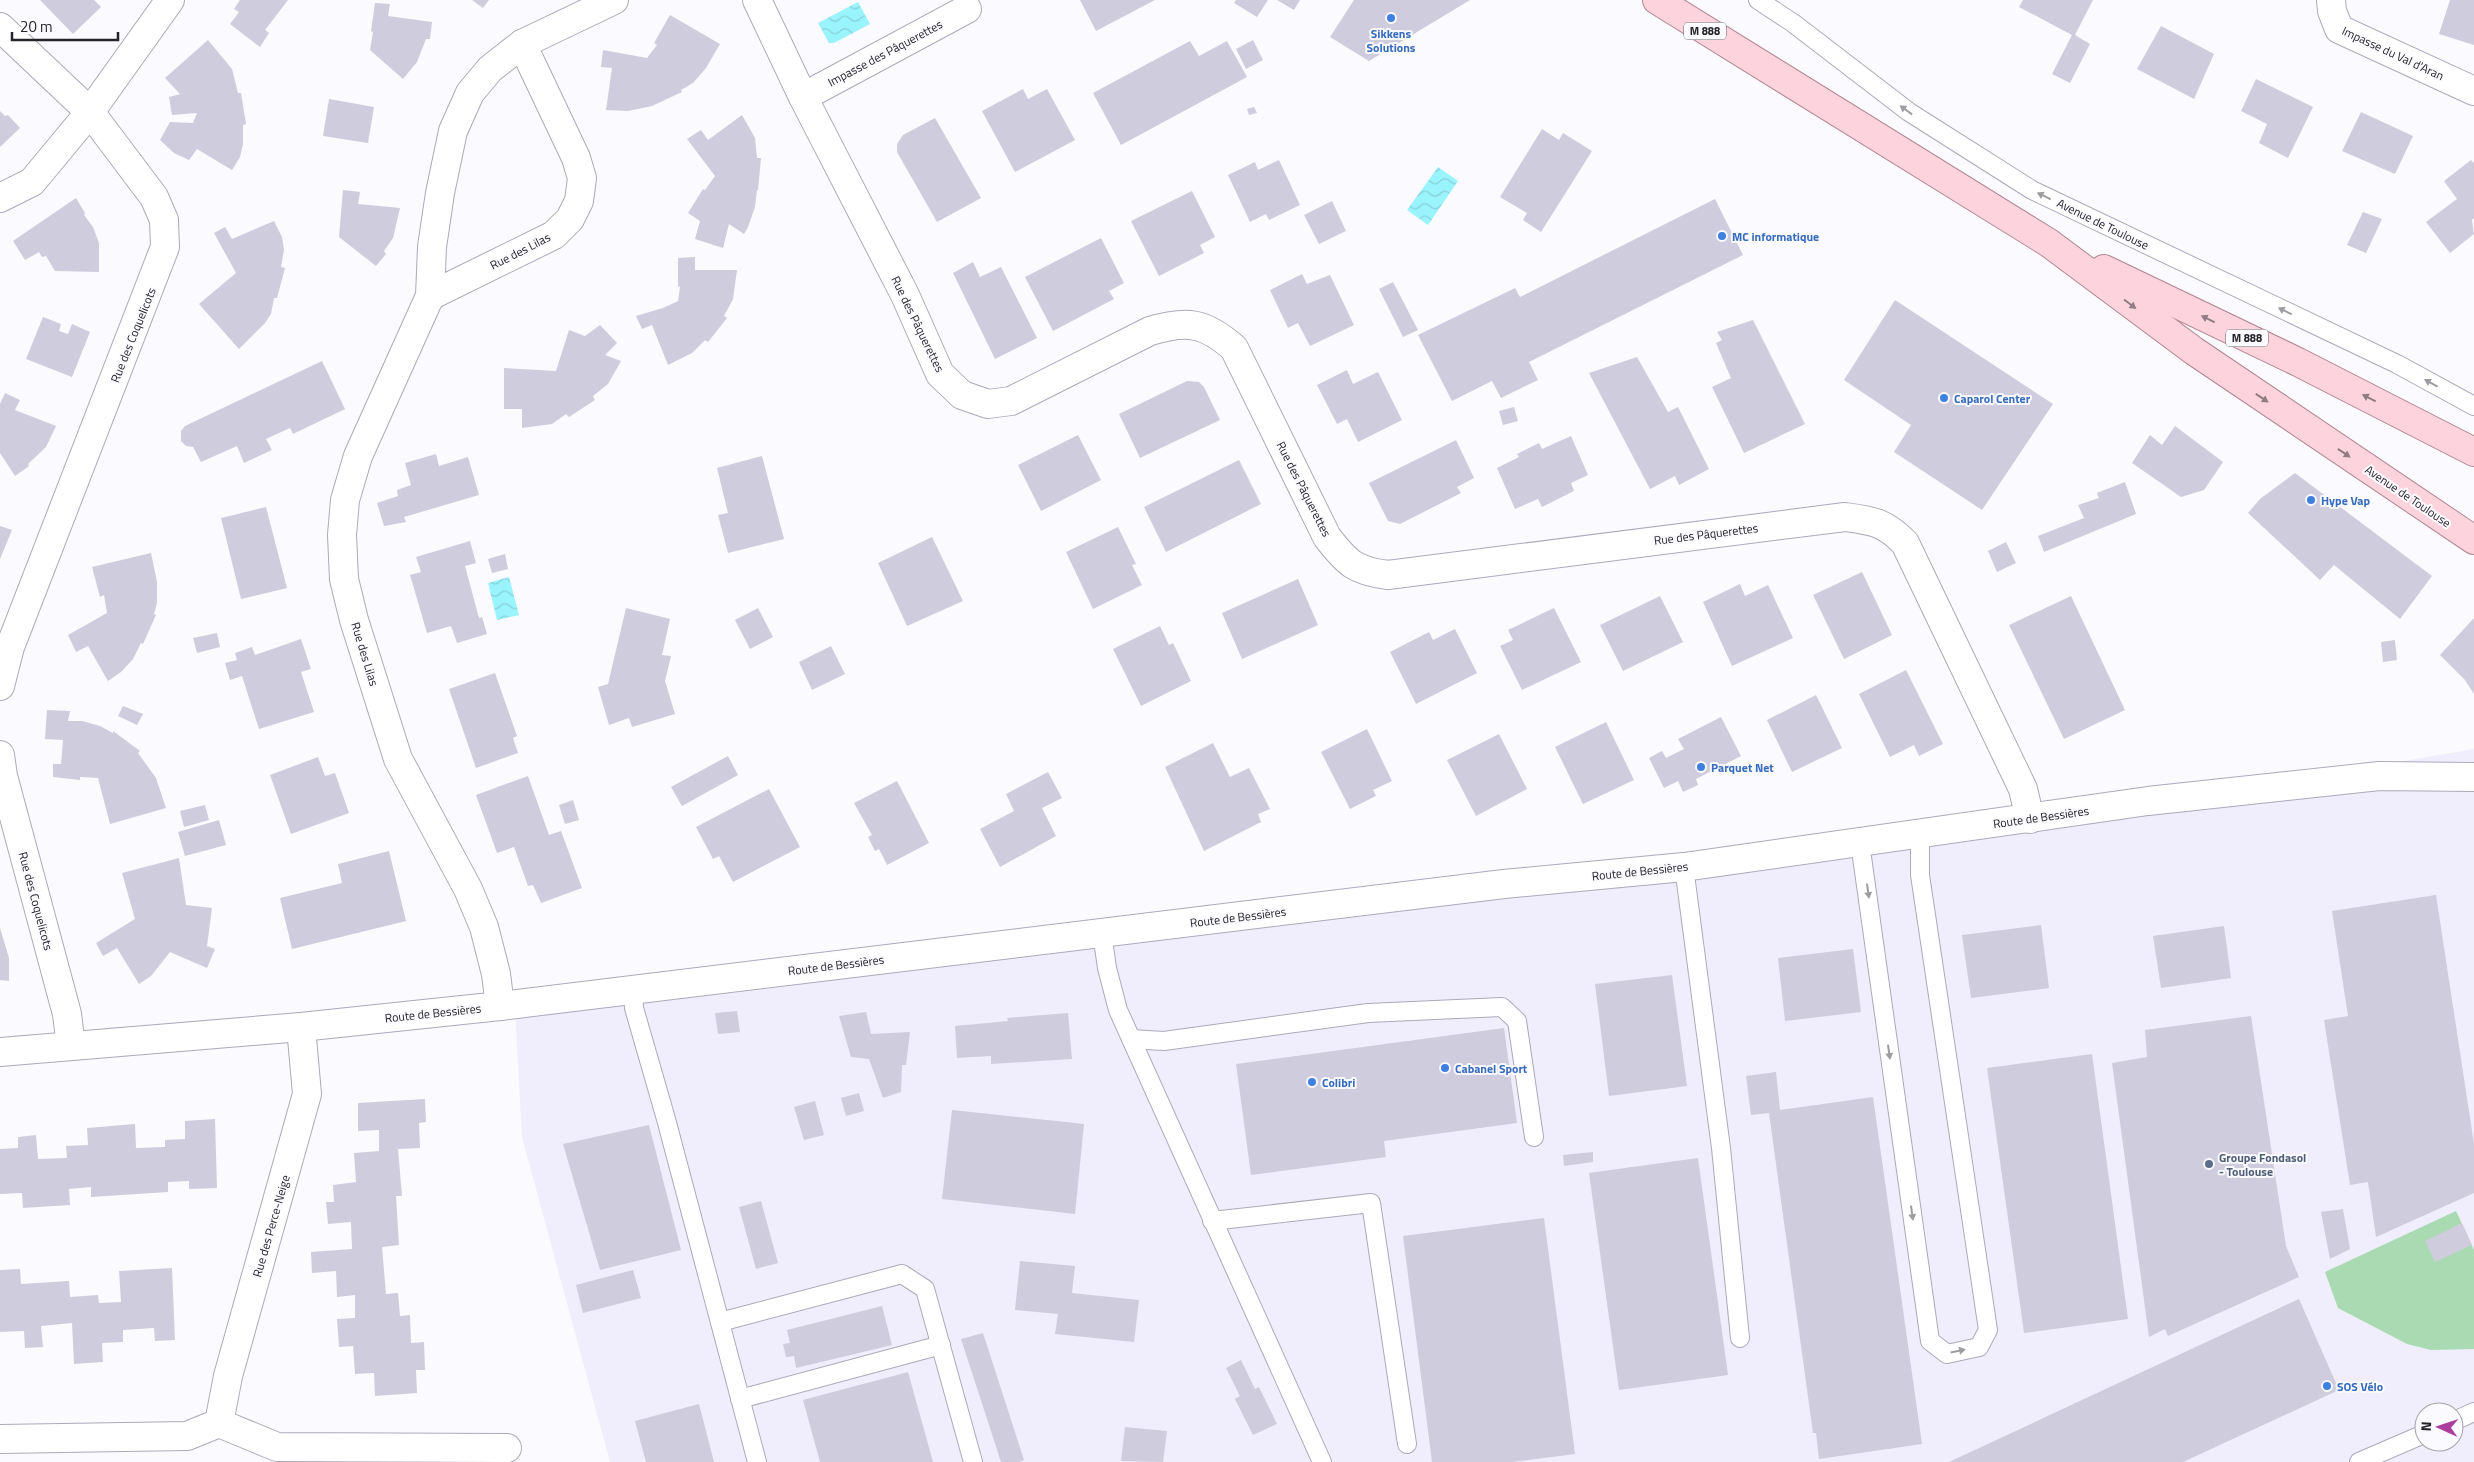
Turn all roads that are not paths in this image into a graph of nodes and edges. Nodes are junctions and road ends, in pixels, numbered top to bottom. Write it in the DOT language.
graph roads {
  1 [pos="170,0"];
  2 [pos="614,0"];
  3 [pos="757,0"];
  4 [pos="1658,0"];
  5 [pos="1758,0"];
  6 [pos="2331,0"];
  7 [pos="967,8"];
  8 [pos="0,27"];
  9 [pos="522,44"];
  10 [pos="2474,91"];
  11 [pos="803,97"];
  12 [pos="90,112"];
  13 [pos="0,198"];
  14 [pos="2049,243"];
  15 [pos="430,296"];
  16 [pos="2474,406"];
  17 [pos="2474,452"];
  18 [pos="2474,540"];
  19 [pos="0,686"];
  20 [pos="0,755"];
  21 [pos="2474,777"];
  22 [pos="2030,819"];
  23 [pos="1920,834"];
  24 [pos="1860,843"];
  25 [pos="1684,867"];
  26 [pos="1102,933"];
  27 [pos="633,989"];
  28 [pos="500,1006"];
  29 [pos="301,1027"];
  30 [pos="1131,1039"];
  31 [pos="72,1046"];
  32 [pos="0,1052"];
  33 [pos="1534,1136"];
  34 [pos="1212,1221"];
  35 [pos="720,1322"];
  36 [pos="1740,1338"];
  37 [pos="941,1345"];
  38 [pos="740,1399"];
  39 [pos="219,1423"];
  40 [pos="2414,1438"];
  41 [pos="0,1439"];
  42 [pos="1407,1444"];
  43 [pos="507,1448"];
  44 [pos="757,1462"];
  45 [pos="973,1462"];
  46 [pos="1322,1462"];
  47 [pos="2359,1462"];
  1 -- 12 [label="street"];
  2 -- 9 [label="street, Rue des Lilas"];
  3 -- 11 [label="street, Rue des Pâquerettes"];
  4 -- 14 [label="main road, Avenue de Toulouse / M 888"];
  16 -- 5 [label="lane, Avenue de Toulouse, one-way"];
  6 -- 10 [label="street, Impasse du Val d'Aran"];
  7 -- 11 [label="street, Impasse des Pâquerettes"];
  8 -- 12 [label="street, Rue des Coquelicots"];
  9 -- 15 [label="street, Rue des Lilas"];
  9 -- 15 [label="street, Rue des Lilas"];
  11 -- 22 [label="street, Rue des Pâquerettes"];
  12 -- 13 [label="street"];
  12 -- 19 [label="street, Rue des Coquelicots"];
  17 -- 14 [label="main road, Avenue de Toulouse / M 888, one-way"];
  14 -- 18 [label="main road, Avenue de Toulouse / M 888, one-way"];
  15 -- 28 [label="street, Rue des Lilas"];
  20 -- 31 [label="street, Rue des Coquelicots"];
  21 -- 22 [label="street, Route de Bessières"];
  22 -- 23 [label="street, Route de Bessières"];
  23 -- 24 [label="street, Route de Bessières"];
  24 -- 23 [label="lane, one-way"];
  24 -- 25 [label="street, Route de Bessières"];
  25 -- 26 [label="street, Route de Bessières"];
  25 -- 36 [label="lane"];
  26 -- 27 [label="street, Route de Bessières"];
  26 -- 30 [label="lane"];
  27 -- 28 [label="street, Route de Bessières"];
  27 -- 35 [label="lane"];
  28 -- 29 [label="street, Route de Bessières"];
  29 -- 31 [label="street, Route de Bessières"];
  29 -- 39 [label="street, Rue des Perce-Neige"];
  30 -- 33 [label="lane"];
  30 -- 34 [label="lane"];
  31 -- 32 [label="street, Route de Bessières"];
  34 -- 42 [label="lane"];
  34 -- 46 [label="lane"];
  35 -- 37 [label="lane"];
  35 -- 38 [label="lane"];
  37 -- 38 [label="lane"];
  37 -- 45 [label="lane"];
  38 -- 44 [label="lane"];
  39 -- 41 [label="street"];
  39 -- 43 [label="street"];
  40 -- 47 [label="lane"];
}
